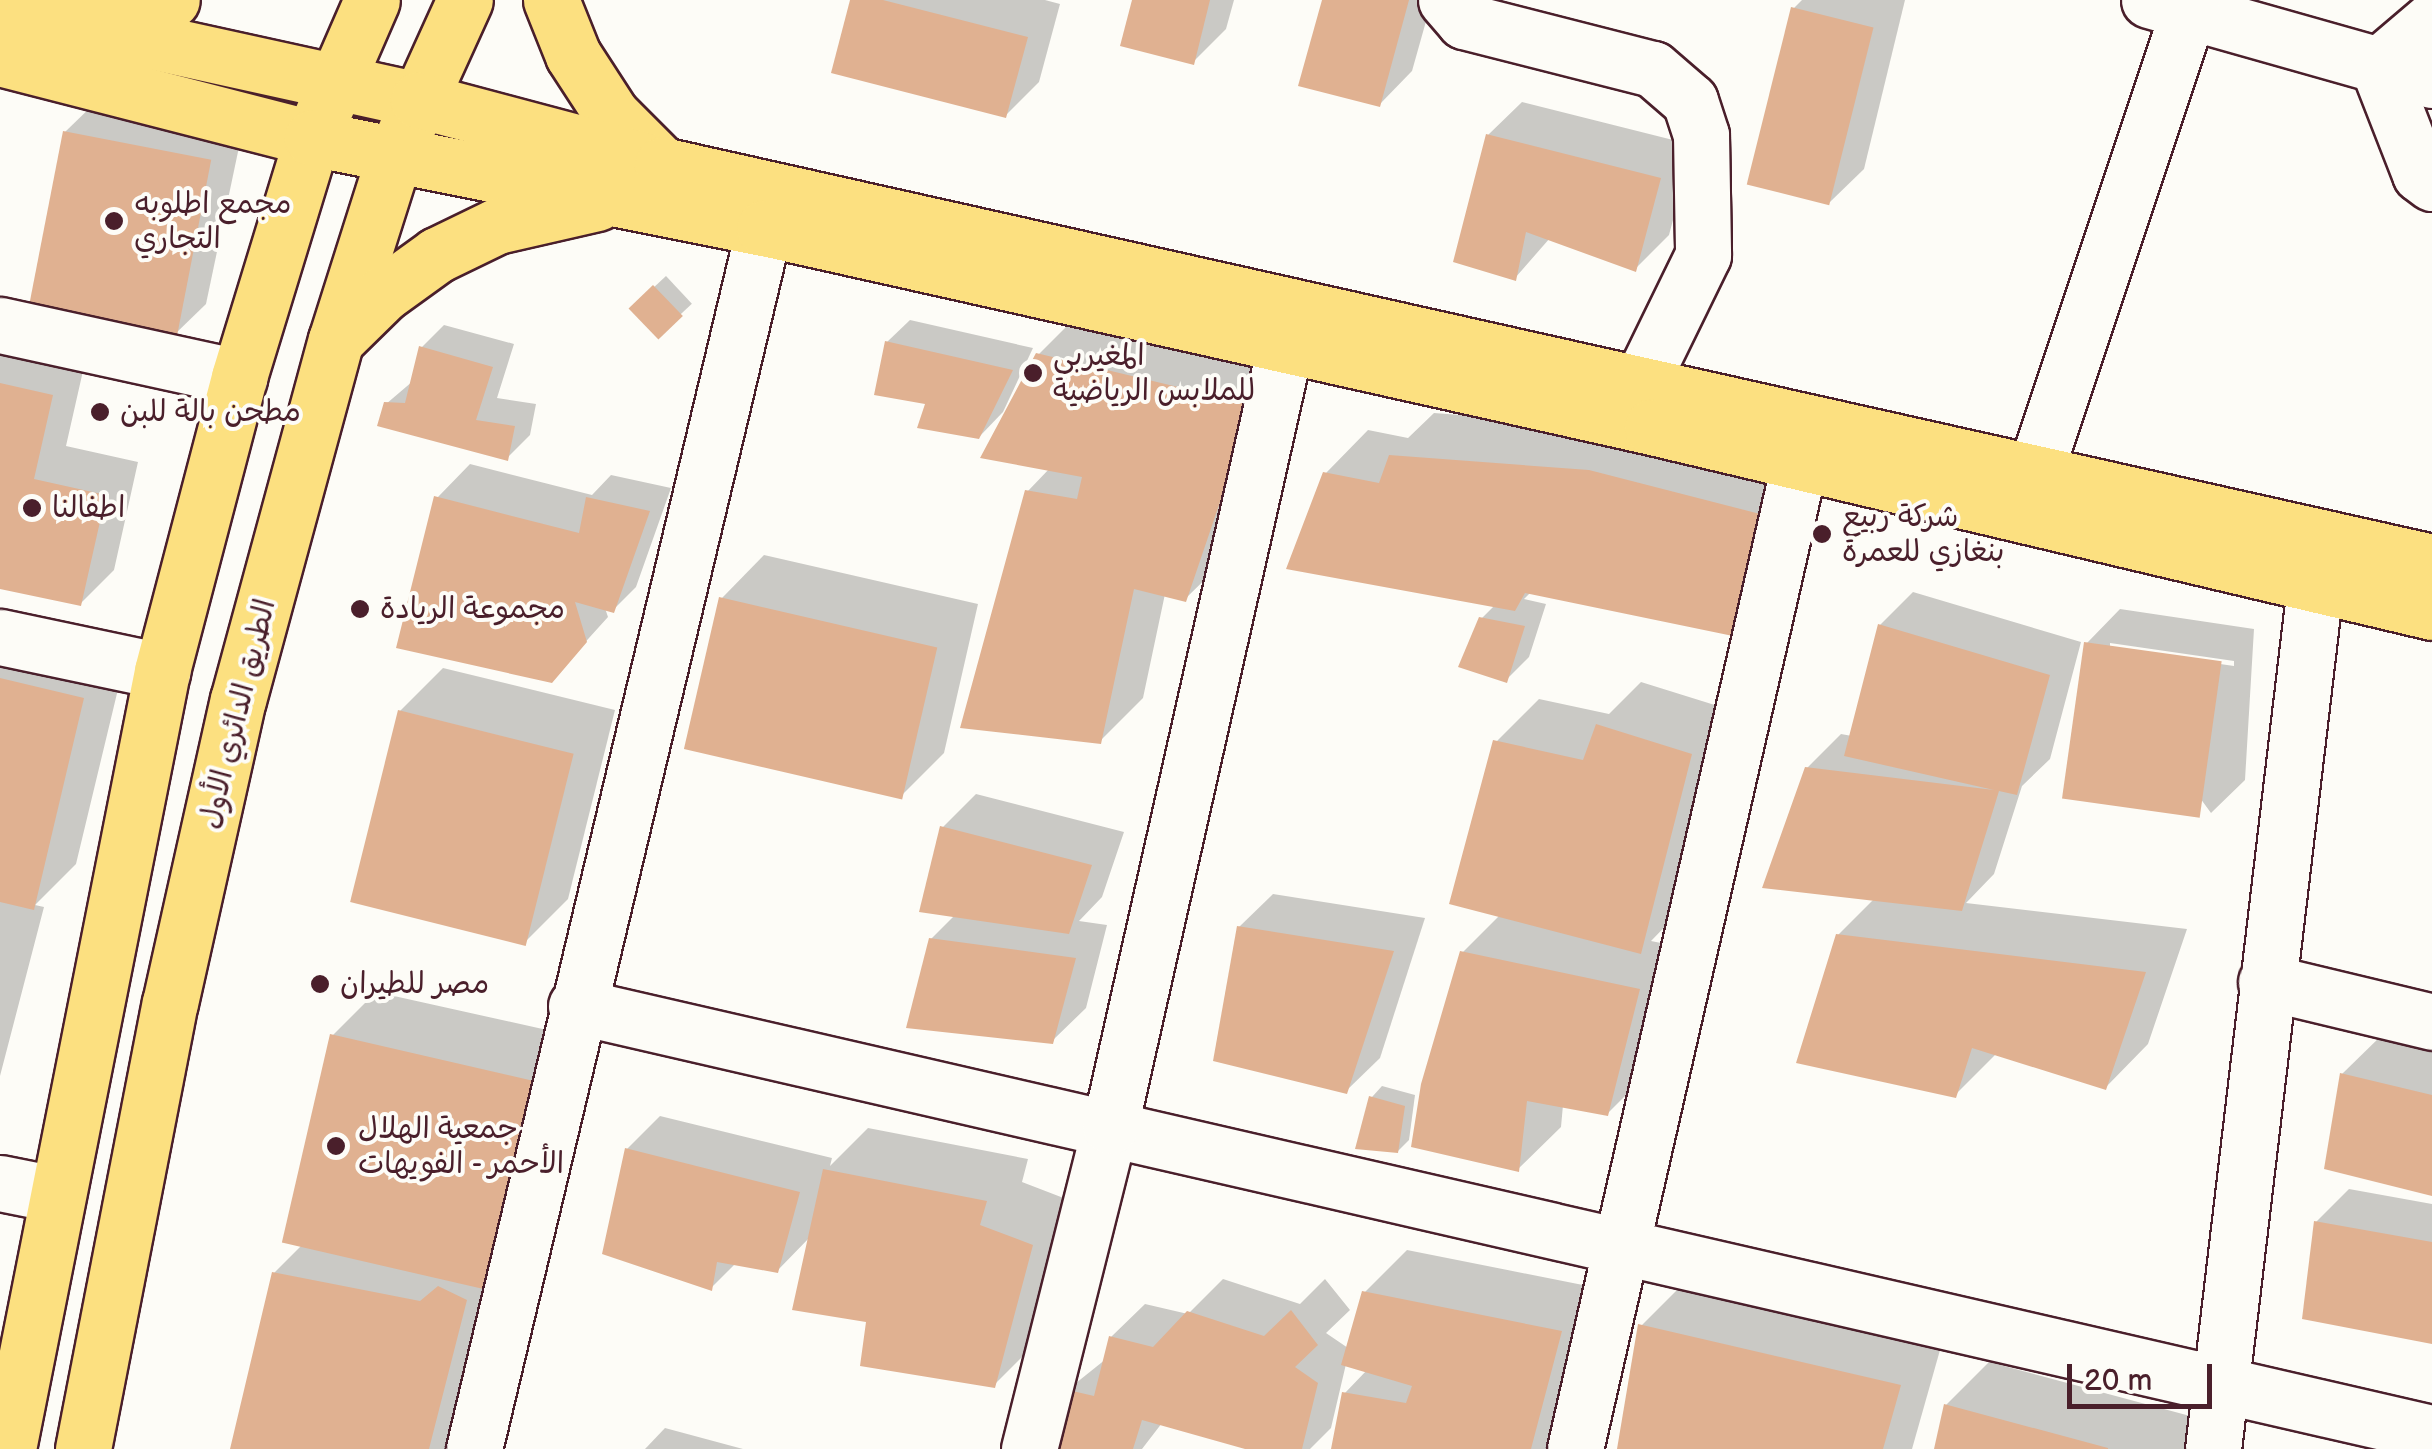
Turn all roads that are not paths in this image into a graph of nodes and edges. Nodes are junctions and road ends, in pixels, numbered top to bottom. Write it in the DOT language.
graph roads {
  1 [pos="172,0"];
  2 [pos="372,0"];
  3 [pos="465,0"];
  4 [pos="551,0"];
  5 [pos="1446,0"];
  6 [pos="2176,5"];
  7 [pos="0,8"];
  8 [pos="2432,20"];
  9 [pos="70,24"];
  10 [pos="0,58"];
  11 [pos="2378,66"];
  12 [pos="336,80"];
  13 [pos="2432,80"];
  14 [pos="418,100"];
  15 [pos="312,138"];
  16 [pos="394,154"];
  17 [pos="644,182"];
  18 [pos="2432,183"];
  19 [pos="764,228"];
  20 [pos="0,325"];
  21 [pos="336,340"];
  22 [pos="1285,346"];
  23 [pos="239,377"];
  24 [pos="1641,382"];
  25 [pos="1799,464"];
  26 [pos="2035,472"];
  27 [pos="2432,562"];
  28 [pos="2314,587"];
  29 [pos="2432,612"];
  30 [pos="0,638"];
  31 [pos="162,671"];
  32 [pos="2266,982"];
  33 [pos="576,1006"];
  34 [pos="2432,1022"];
  35 [pos="1110,1126"];
  36 [pos="0,1183"];
  37 [pos="56,1194"];
  38 [pos="1623,1243"];
  39 [pos="2221,1386"];
  40 [pos="2432,1433"];
  41 [pos="8,1449"];
  42 [pos="83,1449"];
  43 [pos="474,1449"];
  44 [pos="1029,1449"];
  45 [pos="1575,1449"];
  46 [pos="2213,1449"];
  1 -- 9 [label="main road"];
  2 -- 12 [label="main road"];
  3 -- 14 [label="main road, الطريق الدائري الأول"];
  4 -- 17 [label="main road"];
  5 -- 24 [label="street"];
  6 -- 11 [label="street"];
  6 -- 26 [label="street"];
  7 -- 9 [label="main road"];
  8 -- 11 [label="street"];
  9 -- 12 [label="main road"];
  10 -- 15 [label="main road"];
  11 -- 13 [label="street"];
  11 -- 18 [label="street"];
  12 -- 14 [label="main road"];
  12 -- 15 [label="main road"];
  14 -- 16 [label="main road, الطريق الدائري الأول"];
  14 -- 17 [label="main road"];
  15 -- 16 [label="main road"];
  15 -- 23 [label="main road"];
  16 -- 17 [label="main road"];
  16 -- 21 [label="main road, الطريق الدائري الأول"];
  17 -- 19 [label="main road"];
  17 -- 21 [label="main road"];
  17 -- 24 [label="main road"];
  19 -- 22 [label="main road"];
  19 -- 33 [label="street"];
  20 -- 23 [label="street"];
  21 -- 42 [label="main road, الطريق الدائري الأول"];
  22 -- 25 [label="main road"];
  22 -- 35 [label="street"];
  23 -- 31 [label="main road"];
  24 -- 26 [label="main road"];
  25 -- 28 [label="main road"];
  25 -- 38 [label="street"];
  26 -- 27 [label="main road"];
  28 -- 29 [label="main road"];
  28 -- 32 [label="street"];
  30 -- 31 [label="street"];
  31 -- 37 [label="main road"];
  32 -- 34 [label="street"];
  32 -- 39 [label="street"];
  33 -- 35 [label="street"];
  33 -- 43 [label="street"];
  35 -- 38 [label="street"];
  35 -- 44 [label="street"];
  36 -- 37 [label="street"];
  37 -- 41 [label="main road"];
  38 -- 39 [label="street"];
  38 -- 45 [label="street"];
  39 -- 40 [label="street"];
  39 -- 46 [label="street"];
}
